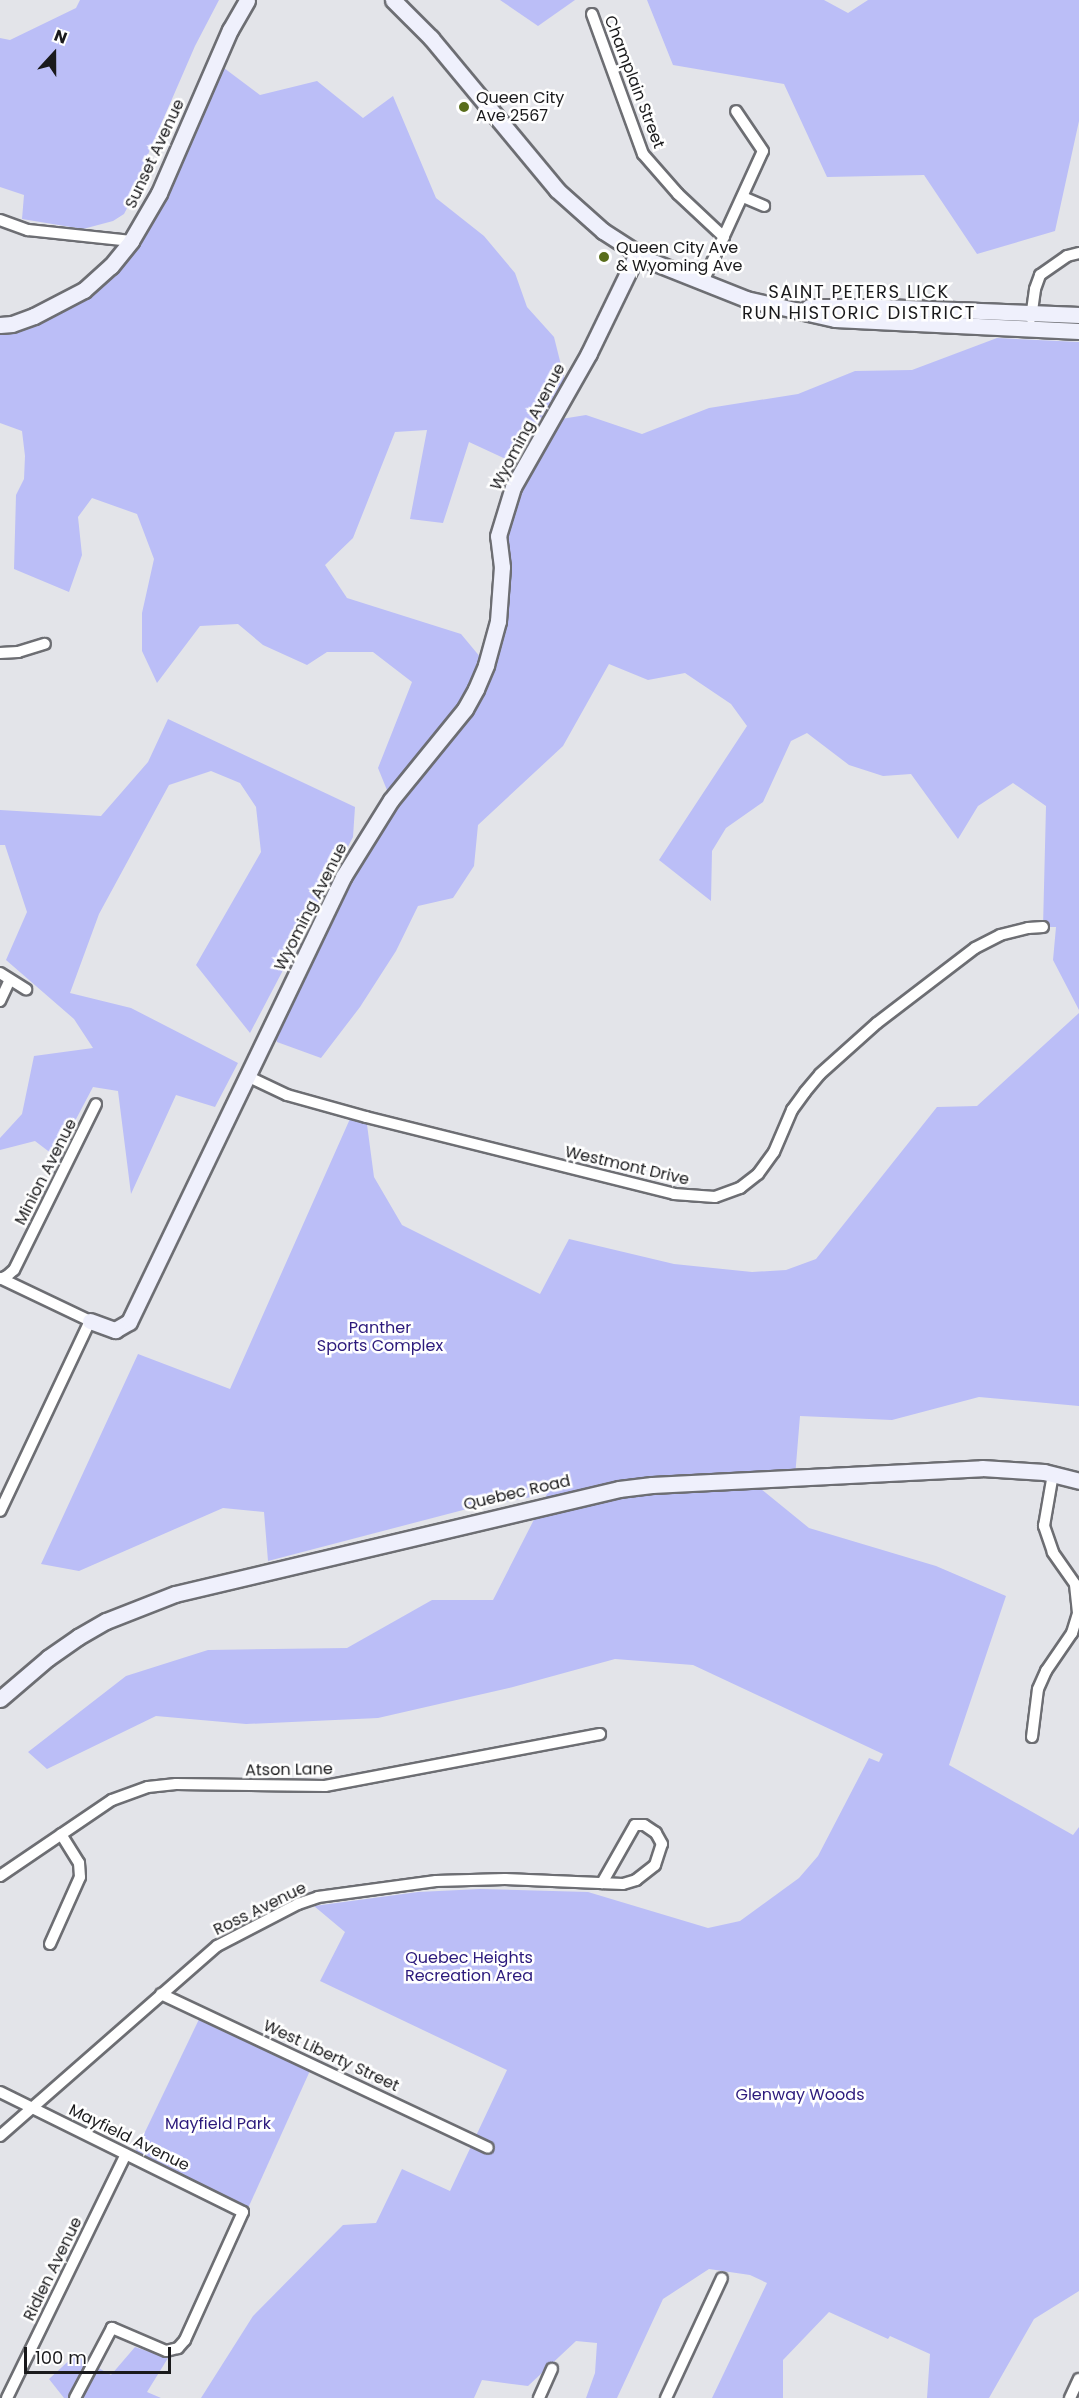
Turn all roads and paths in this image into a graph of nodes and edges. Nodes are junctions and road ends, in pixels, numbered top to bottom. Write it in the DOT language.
graph roads {
  1 [pos="247,0"];
  2 [pos="393,0"];
  3 [pos="592,14"];
  4 [pos="736,111"];
  5 [pos="743,197"];
  6 [pos="764,206"];
  7 [pos="0,220"];
  8 [pos="724,237"];
  9 [pos="131,241"];
  10 [pos="637,254"];
  11 [pos="1079,254"];
  12 [pos="702,284"];
  13 [pos="788,308"];
  14 [pos="1031,312"];
  15 [pos="1079,315"];
  16 [pos="0,325"];
  17 [pos="1031,328"];
  18 [pos="1079,331"];
  19 [pos="45,644"];
  20 [pos="0,653"];
  21 [pos="1043,927"];
  22 [pos="0,973"];
  23 [pos="10,980"];
  24 [pos="26,989"];
  25 [pos="0,1001"];
  26 [pos="249,1077"];
  27 [pos="96,1104"];
  28 [pos="1,1278"];
  29 [pos="90,1321"];
  30 [pos="1053,1474"];
  31 [pos="1079,1481"];
  32 [pos="0,1511"];
  33 [pos="0,1700"];
  34 [pos="600,1734"];
  35 [pos="1032,1737"];
  36 [pos="61,1834"];
  37 [pos="0,1876"];
  38 [pos="602,1883"];
  39 [pos="50,1944"];
  40 [pos="161,1994"];
  41 [pos="0,2092"];
  42 [pos="33,2107"];
  43 [pos="0,2136"];
  44 [pos="488,2148"];
  45 [pos="126,2154"];
  46 [pos="722,2278"];
  47 [pos="552,2369"];
  48 [pos="1079,2379"];
  49 [pos="7,2398"];
  50 [pos="75,2398"];
  51 [pos="538,2398"];
  52 [pos="666,2398"];
  53 [pos="1070,2398"];
  1 -- 9 [label="street, Sunset Avenue"];
  2 -- 10 [label="street"];
  3 -- 8 [label="street, Champlain Street"];
  4 -- 5 [label="street"];
  5 -- 6 [label="street"];
  5 -- 8 [label="street"];
  7 -- 9 [label="street"];
  8 -- 12 [label="street"];
  9 -- 16 [label="street, Sunset Avenue"];
  10 -- 12 [label="street"];
  10 -- 26 [label="street, Wyoming Avenue"];
  11 -- 14 [label="street"];
  12 -- 13 [label="street"];
  13 -- 14 [label="street"];
  13 -- 17 [label="street"];
  14 -- 15 [label="street"];
  14 -- 17 [label="street"];
  17 -- 18 [label="street"];
  19 -- 20 [label="street"];
  21 -- 26 [label="street, Westmont Drive"];
  22 -- 23 [label="street"];
  23 -- 24 [label="street"];
  23 -- 25 [label="street"];
  26 -- 29 [label="street, Wyoming Avenue"];
  27 -- 28 [label="street, Minion Avenue"];
  28 -- 29 [label="street"];
  29 -- 32 [label="street"];
  30 -- 31 [label="street, Quebec Road"];
  30 -- 33 [label="street, Quebec Road"];
  30 -- 35 [label="street"];
  34 -- 36 [label="street, Atson Lane"];
  36 -- 37 [label="street, Atson Lane"];
  36 -- 39 [label="street"];
  38 -- 38 [label="street, Ross Avenue"];
  38 -- 40 [label="street, Ross Avenue"];
  40 -- 42 [label="street, Ross Avenue"];
  40 -- 44 [label="street, West Liberty Street"];
  41 -- 42 [label="street, Mayfield Avenue"];
  42 -- 43 [label="street, Ross Avenue"];
  42 -- 45 [label="street, Mayfield Avenue"];
  45 -- 49 [label="street, Ridlen Avenue"];
  45 -- 50 [label="street, Mayfield Avenue"];
  46 -- 52 [label="street"];
  47 -- 51 [label="street"];
  48 -- 53 [label="street"];
}
